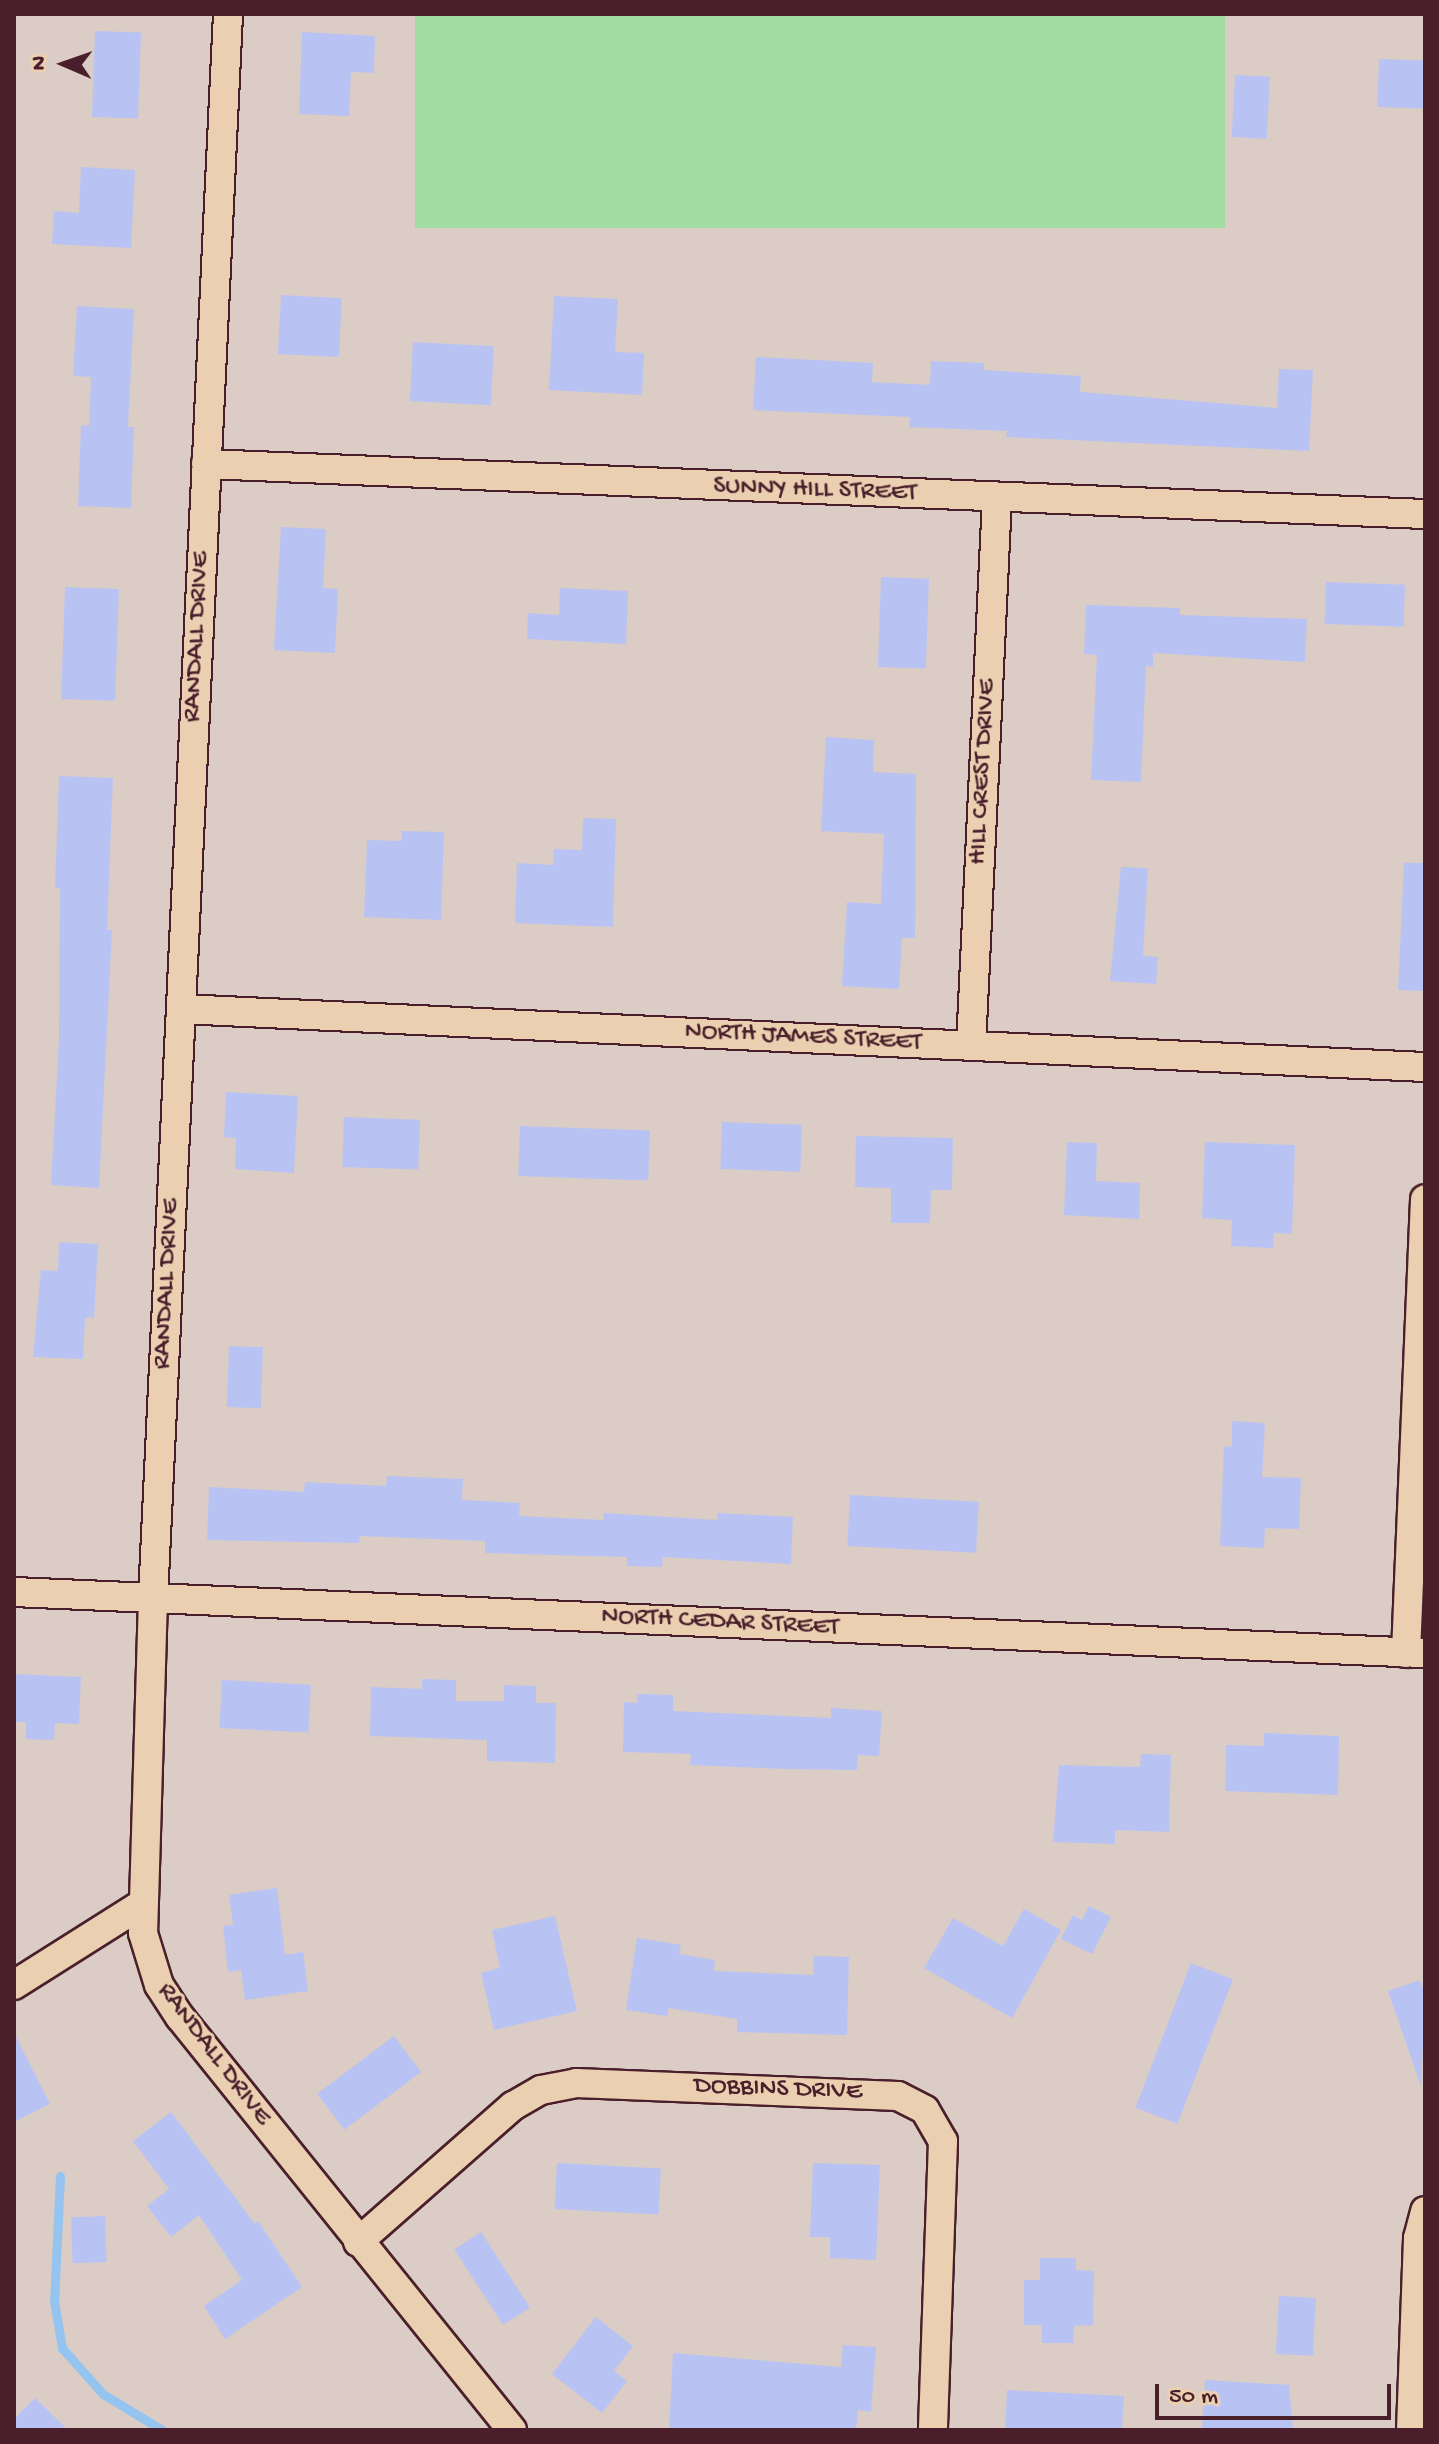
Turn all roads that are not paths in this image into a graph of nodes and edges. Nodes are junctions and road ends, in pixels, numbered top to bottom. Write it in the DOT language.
graph roads {
  1 [pos="228,14"];
  2 [pos="206,464"];
  3 [pos="997,499"];
  4 [pos="1425,514"];
  5 [pos="181,1009"];
  6 [pos="971,1046"];
  7 [pos="1425,1067"];
  8 [pos="1425,1199"];
  9 [pos="14,1592"];
  10 [pos="153,1598"];
  11 [pos="1416,1653"];
  12 [pos="142,1904"];
  13 [pos="14,1985"];
  14 [pos="1425,2211"];
  15 [pos="358,2242"];
  16 [pos="512,2430"];
  17 [pos="933,2430"];
  18 [pos="1411,2430"];
  1 -- 2 [label="street, RANDALL DRIVE"];
  2 -- 3 [label="street, SUNNY HILL STREET"];
  2 -- 5 [label="street, RANDALL DRIVE"];
  3 -- 4 [label="street, SUNNY HILL STREET"];
  3 -- 6 [label="street, HILL CREST DRIVE"];
  5 -- 6 [label="street, NORTH JAMES STREET"];
  5 -- 10 [label="street, RANDALL DRIVE"];
  6 -- 7 [label="street, NORTH JAMES STREET"];
  8 -- 11 [label="street"];
  9 -- 10 [label="street, NORTH CEDAR STREET"];
  10 -- 11 [label="street, NORTH CEDAR STREET"];
  10 -- 12 [label="street, RANDALL DRIVE"];
  12 -- 13 [label="street"];
  12 -- 15 [label="street, RANDALL DRIVE"];
  14 -- 18 [label="street"];
  15 -- 16 [label="street, RANDALL DRIVE"];
  15 -- 17 [label="street, DOBBINS DRIVE"];
}
